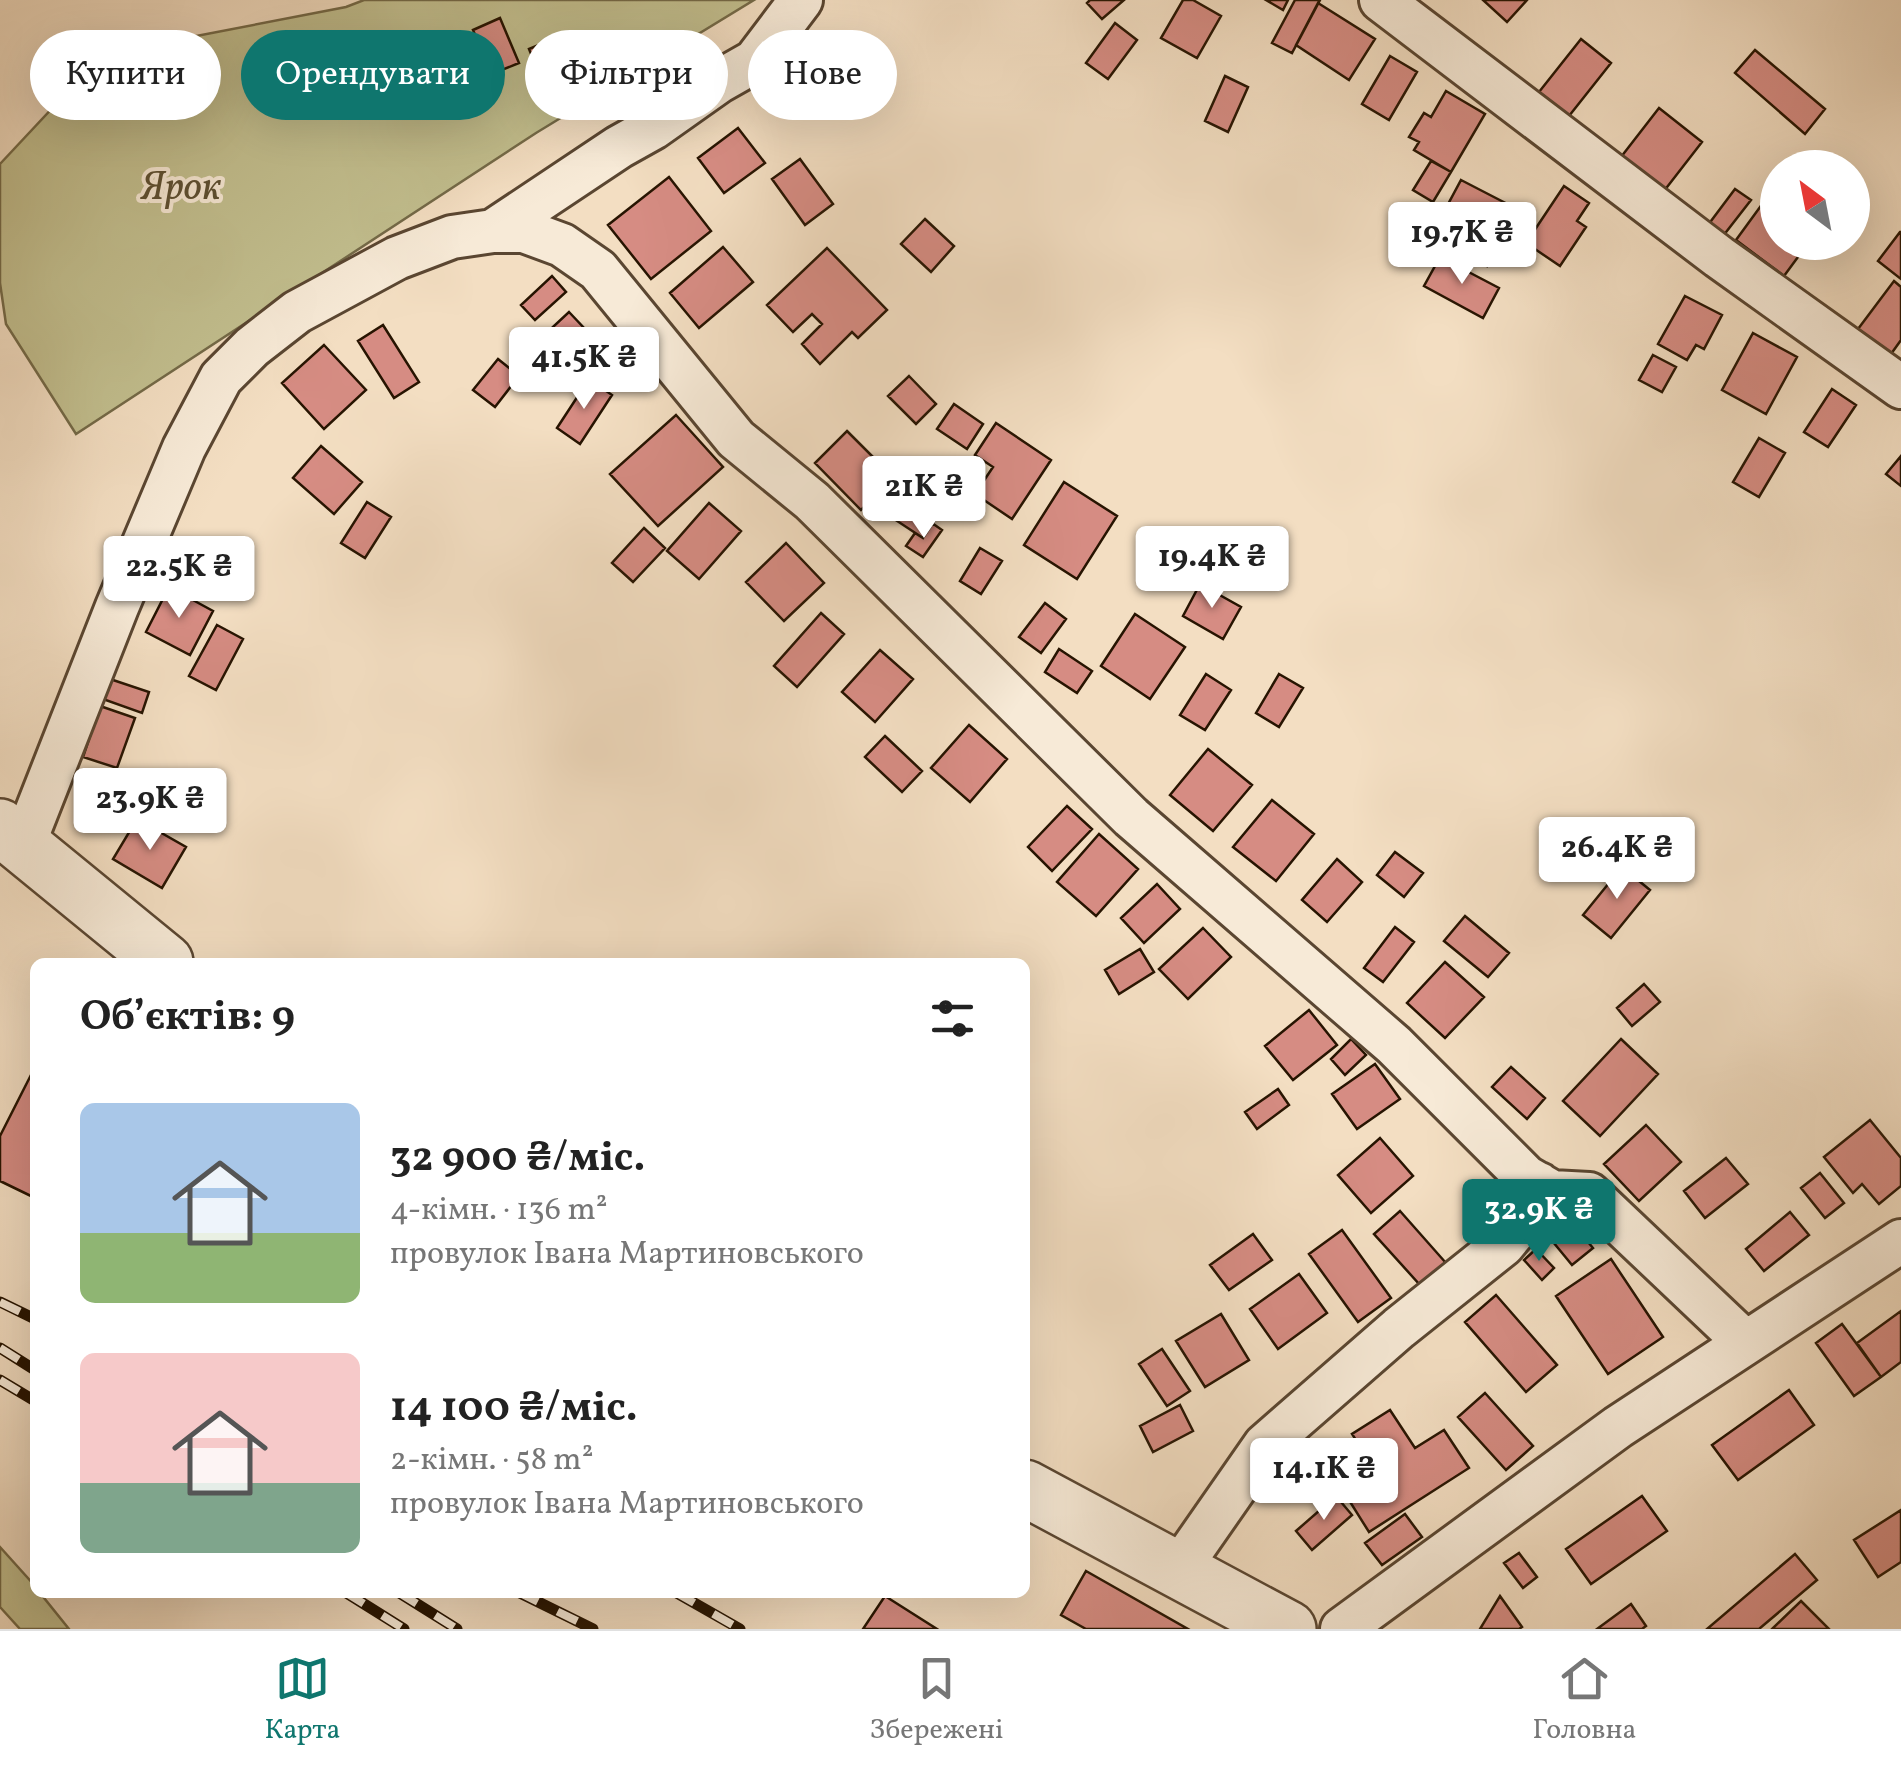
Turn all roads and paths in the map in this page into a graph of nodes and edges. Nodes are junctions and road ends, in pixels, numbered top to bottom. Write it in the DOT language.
graph roads {
  1 [pos="801,0"];
  2 [pos="1381,0"];
  3 [pos="493,230"];
  4 [pos="1901,387"];
  5 [pos="12,837"];
  6 [pos="160,958"];
  7 [pos="1539,1184"];
  8 [pos="1901,1241"];
  9 [pos="1745,1342"];
  10 [pos="1030,1491"];
  11 [pos="1178,1570"];
  12 [pos="1288,1629"];
  13 [pos="1342,1629"];
  1 -- 3 [label="street"];
  2 -- 4 [label="street"];
  3 -- 5 [label="street"];
  3 -- 7 [label="street"];
  5 -- 6 [label="street"];
  7 -- 9 [label="street"];
  7 -- 11 [label="street"];
  8 -- 9 [label="street"];
  9 -- 13 [label="street"];
  10 -- 11 [label="street"];
  11 -- 12 [label="street"];
}
